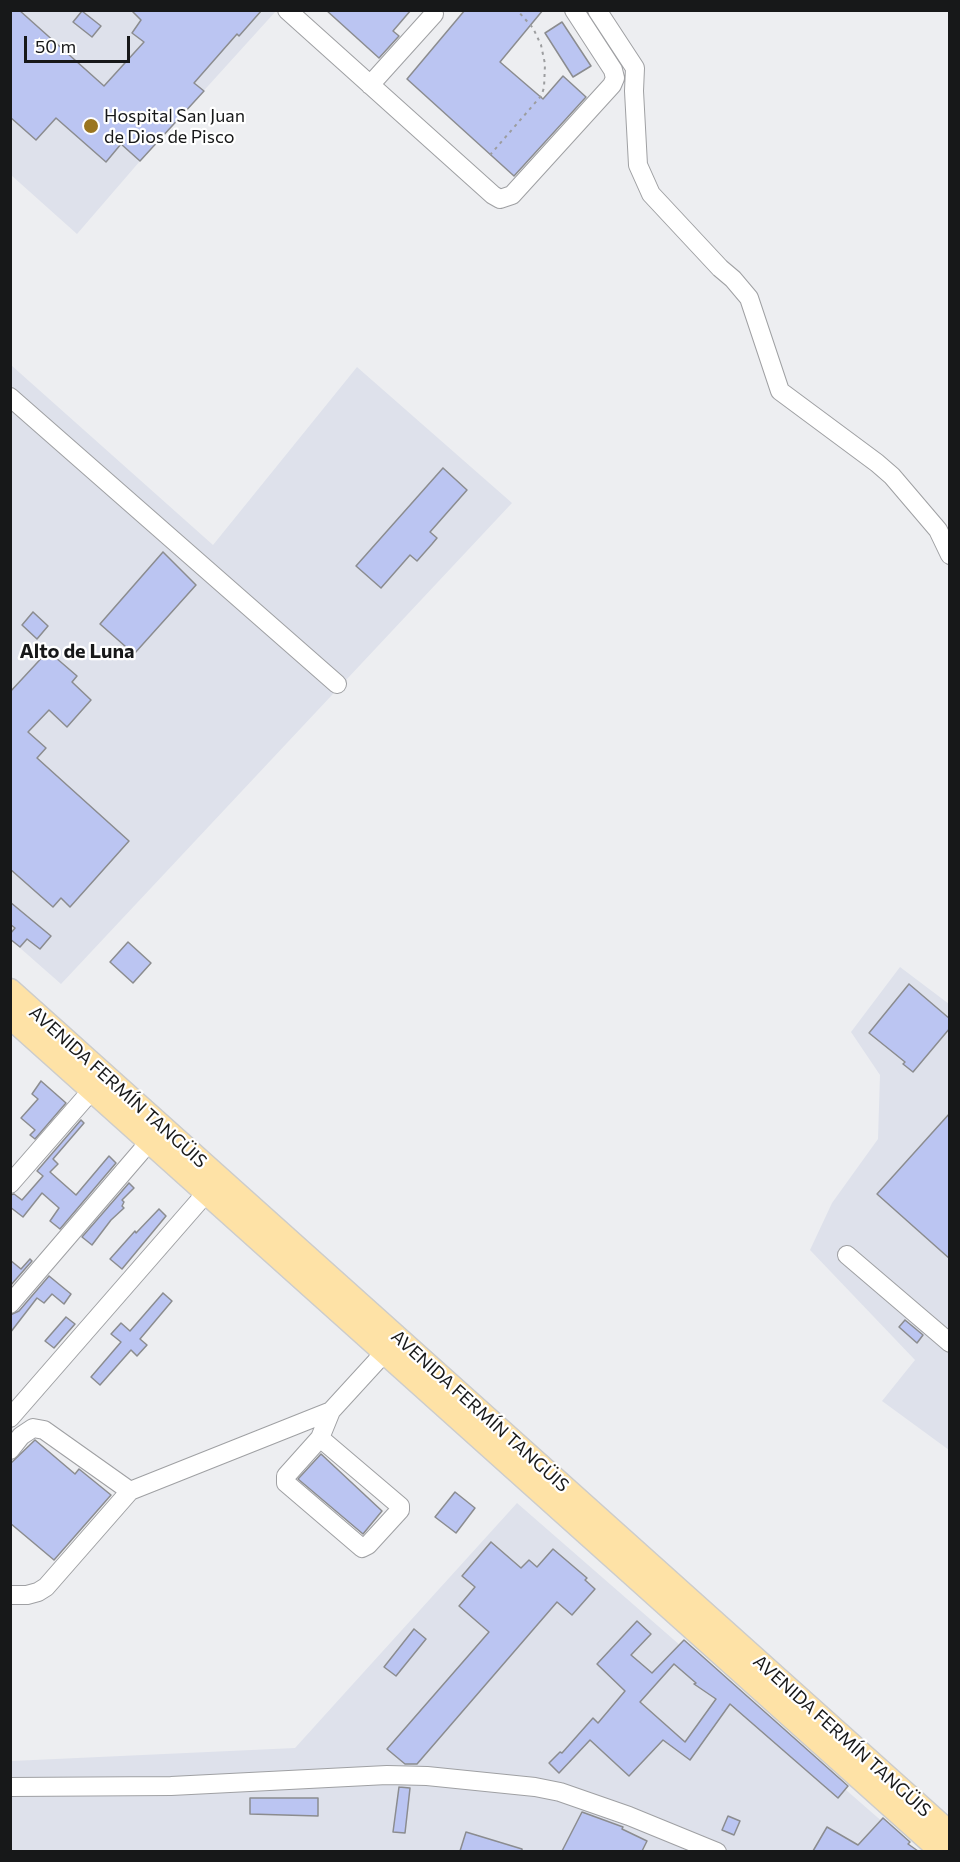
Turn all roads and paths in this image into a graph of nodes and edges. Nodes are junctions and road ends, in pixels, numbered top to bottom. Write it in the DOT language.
graph roads {
  1 [pos="287,10"];
  2 [pos="517,10"];
  3 [pos="573,10"];
  4 [pos="597,10"];
  5 [pos="434,14"];
  6 [pos="370,85"];
  7 [pos="490,155"];
  8 [pos="10,397"];
  9 [pos="950,555"];
  10 [pos="338,684"];
  11 [pos="12,993"];
  12 [pos="10,1017"];
  13 [pos="92,1089"];
  14 [pos="150,1141"];
  15 [pos="10,1184"];
  16 [pos="207,1192"];
  17 [pos="846,1255"];
  18 [pos="10,1304"];
  19 [pos="950,1343"];
  20 [pos="385,1352"];
  21 [pos="331,1411"];
  22 [pos="10,1418"];
  23 [pos="320,1438"];
  24 [pos="10,1450"];
  25 [pos="129,1491"];
  26 [pos="10,1595"];
  27 [pos="726,1645"];
  28 [pos="10,1786"];
  29 [pos="950,1833"];
  30 [pos="717,1851"];
  31 [pos="942,1851"];
  1 -- 6 [label="street"];
  2 -- 7 [label="path"];
  3 -- 6 [label="street"];
  4 -- 9 [label="street"];
  5 -- 6 [label="street"];
  8 -- 10 [label="street"];
  11 -- 27 [label="main road, AVENIDA FERMÍN TANGÜIS"];
  12 -- 13 [label="main road, AVENIDA FERMÍN TANGÜIS"];
  13 -- 14 [label="main road, AVENIDA FERMÍN TANGÜIS"];
  13 -- 15 [label="street"];
  14 -- 16 [label="main road, AVENIDA FERMÍN TANGÜIS"];
  14 -- 18 [label="street"];
  16 -- 20 [label="main road, AVENIDA FERMÍN TANGÜIS"];
  16 -- 22 [label="street"];
  17 -- 19 [label="street"];
  20 -- 21 [label="street"];
  20 -- 27 [label="main road, AVENIDA FERMÍN TANGÜIS"];
  21 -- 23 [label="street"];
  21 -- 25 [label="street"];
  23 -- 23 [label="street"];
  24 -- 25 [label="street"];
  25 -- 26 [label="street"];
  27 -- 29 [label="main road, AVENIDA FERMÍN TANGÜIS"];
  27 -- 31 [label="main road, AVENIDA FERMÍN TANGÜIS"];
  28 -- 30 [label="street"];
}
